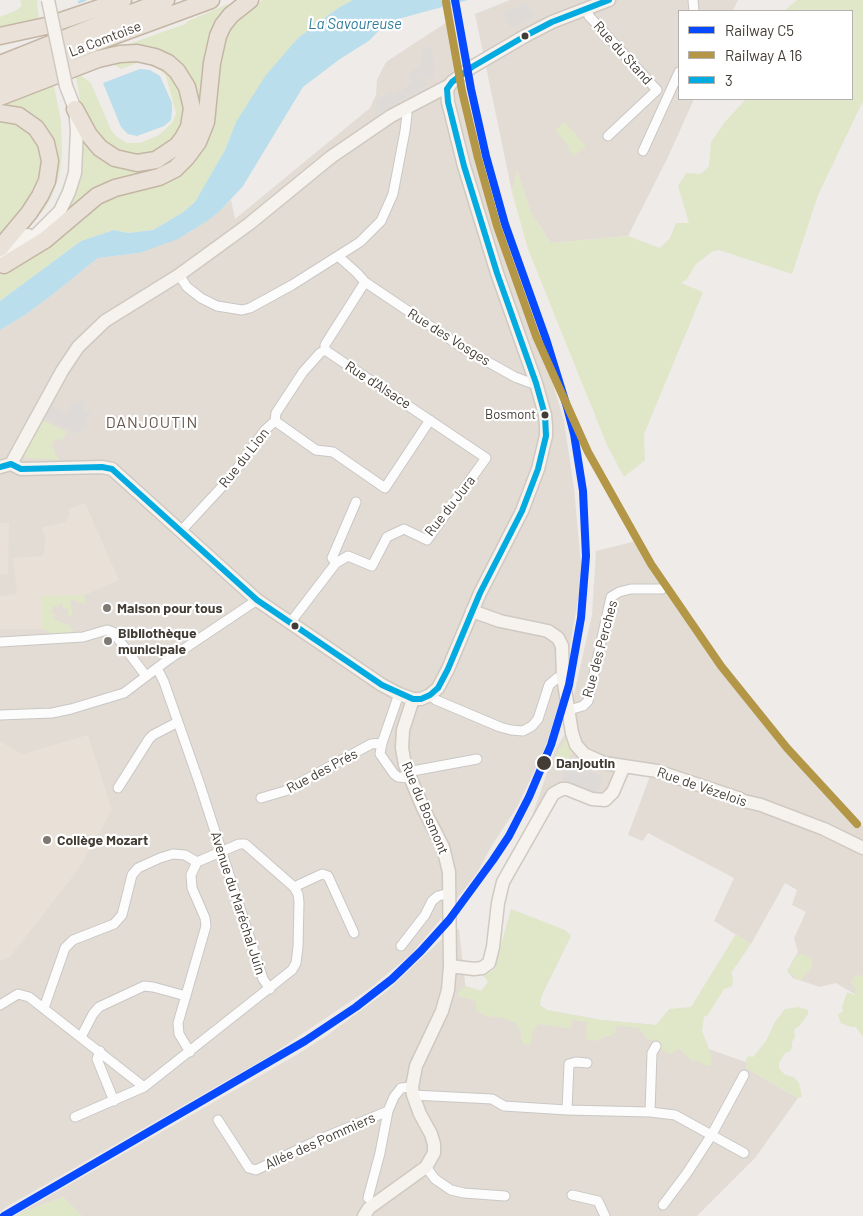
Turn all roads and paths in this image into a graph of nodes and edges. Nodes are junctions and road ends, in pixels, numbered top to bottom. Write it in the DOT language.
graph roads {
  1 [pos="48,0"];
  2 [pos="123,0"];
  3 [pos="166,0"];
  4 [pos="211,0"];
  5 [pos="250,0"];
  6 [pos="609,0"];
  7 [pos="587,9"];
  8 [pos="0,36"];
  9 [pos="0,64"];
  10 [pos="678,74"];
  11 [pos="0,81"];
  12 [pos="450,85"];
  13 [pos="66,86"];
  14 [pos="0,97"];
  15 [pos="406,108"];
  16 [pos="75,109"];
  17 [pos="0,113"];
  18 [pos="608,136"];
  19 [pos="643,151"];
  20 [pos="0,248"];
  21 [pos="338,256"];
  22 [pos="1,263"];
  23 [pos="179,275"];
  24 [pos="365,282"];
  25 [pos="325,350"];
  26 [pos="536,383"];
  27 [pos="430,420"];
  28 [pos="275,421"];
  29 [pos="5,466"];
  30 [pos="356,502"];
  31 [pos="181,531"];
  32 [pos="336,563"];
  33 [pos="662,589"];
  34 [pos="257,600"];
  35 [pos="472,611"];
  36 [pos="290,622"];
  37 [pos="0,642"];
  38 [pos="562,646"];
  39 [pos="157,668"];
  40 [pos="146,676"];
  41 [pos="563,676"];
  42 [pos="399,694"];
  43 [pos="430,695"];
  44 [pos="413,699"];
  45 [pos="573,709"];
  46 [pos="0,715"];
  47 [pos="178,722"];
  48 [pos="382,743"];
  49 [pos="477,759"];
  50 [pos="624,766"];
  51 [pos="408,775"];
  52 [pos="118,788"];
  53 [pos="261,798"];
  54 [pos="863,848"];
  55 [pos="221,852"];
  56 [pos="197,862"];
  57 [pos="294,887"];
  58 [pos="450,893"];
  59 [pos="354,933"];
  60 [pos="401,946"];
  61 [pos="450,966"];
  62 [pos="270,989"];
  63 [pos="186,996"];
  64 [pos="0,1005"];
  65 [pos="44,1008"];
  66 [pos="81,1037"];
  67 [pos="656,1046"];
  68 [pos="100,1051"];
  69 [pos="190,1052"];
  70 [pos="587,1063"];
  71 [pos="744,1075"];
  72 [pos="144,1087"];
  73 [pos="412,1091"];
  74 [pos="114,1101"];
  75 [pos="567,1110"];
  76 [pos="388,1111"];
  77 [pos="650,1112"];
  78 [pos="76,1117"];
  79 [pos="218,1120"];
  80 [pos="711,1136"];
  81 [pos="744,1153"];
  82 [pos="426,1167"];
  83 [pos="572,1194"];
  84 [pos="506,1196"];
  85 [pos="368,1198"];
  86 [pos="662,1205"];
  87 [pos="364,1216"];
  88 [pos="605,1216"];
  1 -- 13 [label="street, bridge"];
  2 -- 8 [label="highway"];
  3 -- 9 [label="highway, La Comtoise"];
  4 -- 11 [label="highway, La Comtoise"];
  5 -- 22 [label="highway"];
  6 -- 7 [label="street"];
  7 -- 12 [label="street"];
  7 -- 18 [label="street, Rue du Stand"];
  10 -- 19 [label="street"];
  12 -- 15 [label="street"];
  12 -- 26 [label="street"];
  13 -- 16 [label="street"];
  13 -- 22 [label="street"];
  14 -- 16 [label="highway"];
  15 -- 21 [label="street"];
  15 -- 23 [label="street"];
  16 -- 22 [label="street"];
  17 -- 20 [label="highway"];
  21 -- 23 [label="street"];
  21 -- 24 [label="street, Rue des Vosges"];
  23 -- 29 [label="street"];
  24 -- 25 [label="street, Rue du Lion"];
  24 -- 26 [label="street, Rue des Vosges"];
  25 -- 27 [label="street, Rue d'Alsace"];
  25 -- 28 [label="street, Rue du Lion"];
  26 -- 35 [label="street"];
  27 -- 28 [label="street"];
  27 -- 32 [label="street, Rue du Jura"];
  28 -- 31 [label="street, Rue du Lion"];
  29 -- 31 [label="street"];
  30 -- 32 [label="street"];
  31 -- 34 [label="street"];
  32 -- 36 [label="street"];
  33 -- 45 [label="street, Rue des Perches"];
  34 -- 36 [label="street"];
  34 -- 39 [label="street"];
  35 -- 38 [label="street"];
  35 -- 43 [label="street"];
  36 -- 42 [label="street"];
  37 -- 40 [label="street"];
  38 -- 41 [label="street"];
  38 -- 45 [label="street"];
  39 -- 40 [label="street"];
  39 -- 47 [label="street, Avenue du Maréchal Juin"];
  40 -- 46 [label="street"];
  41 -- 43 [label="street"];
  41 -- 45 [label="street"];
  42 -- 44 [label="street"];
  42 -- 48 [label="street"];
  43 -- 44 [label="street"];
  44 -- 51 [label="street, Rue du Bosmont"];
  45 -- 50 [label="street, Rue de Vézelois"];
  47 -- 52 [label="street"];
  47 -- 55 [label="street, Avenue du Maréchal Juin"];
  48 -- 51 [label="street"];
  48 -- 53 [label="street, Rue des Prés"];
  49 -- 51 [label="street"];
  50 -- 54 [label="street, Rue de Vézelois"];
  50 -- 61 [label="street"];
  51 -- 58 [label="street, Rue du Bosmont"];
  55 -- 56 [label="street"];
  55 -- 57 [label="street"];
  55 -- 62 [label="street, Avenue du Maréchal Juin"];
  56 -- 63 [label="street"];
  56 -- 65 [label="street"];
  57 -- 59 [label="street"];
  57 -- 62 [label="street"];
  58 -- 60 [label="street"];
  58 -- 61 [label="street, Rue du Bosmont"];
  61 -- 73 [label="street, Rue du Bosmont"];
  62 -- 69 [label="street, Avenue du Maréchal Juin"];
  63 -- 66 [label="street"];
  63 -- 69 [label="street"];
  64 -- 65 [label="street"];
  65 -- 66 [label="street"];
  66 -- 68 [label="street"];
  67 -- 77 [label="street"];
  68 -- 72 [label="street"];
  68 -- 74 [label="street"];
  69 -- 72 [label="street, Avenue du Maréchal Juin"];
  70 -- 75 [label="street"];
  71 -- 80 [label="street"];
  72 -- 74 [label="street, Avenue du Maréchal Juin"];
  73 -- 75 [label="street"];
  73 -- 76 [label="street"];
  73 -- 82 [label="street"];
  74 -- 78 [label="street, Avenue du Maréchal Juin"];
  75 -- 77 [label="street"];
  76 -- 79 [label="street, Allée des Pommiers"];
  76 -- 85 [label="street"];
  77 -- 80 [label="street"];
  80 -- 81 [label="street"];
  80 -- 86 [label="street"];
  82 -- 84 [label="street"];
  82 -- 87 [label="street"];
  83 -- 88 [label="street"];
}
